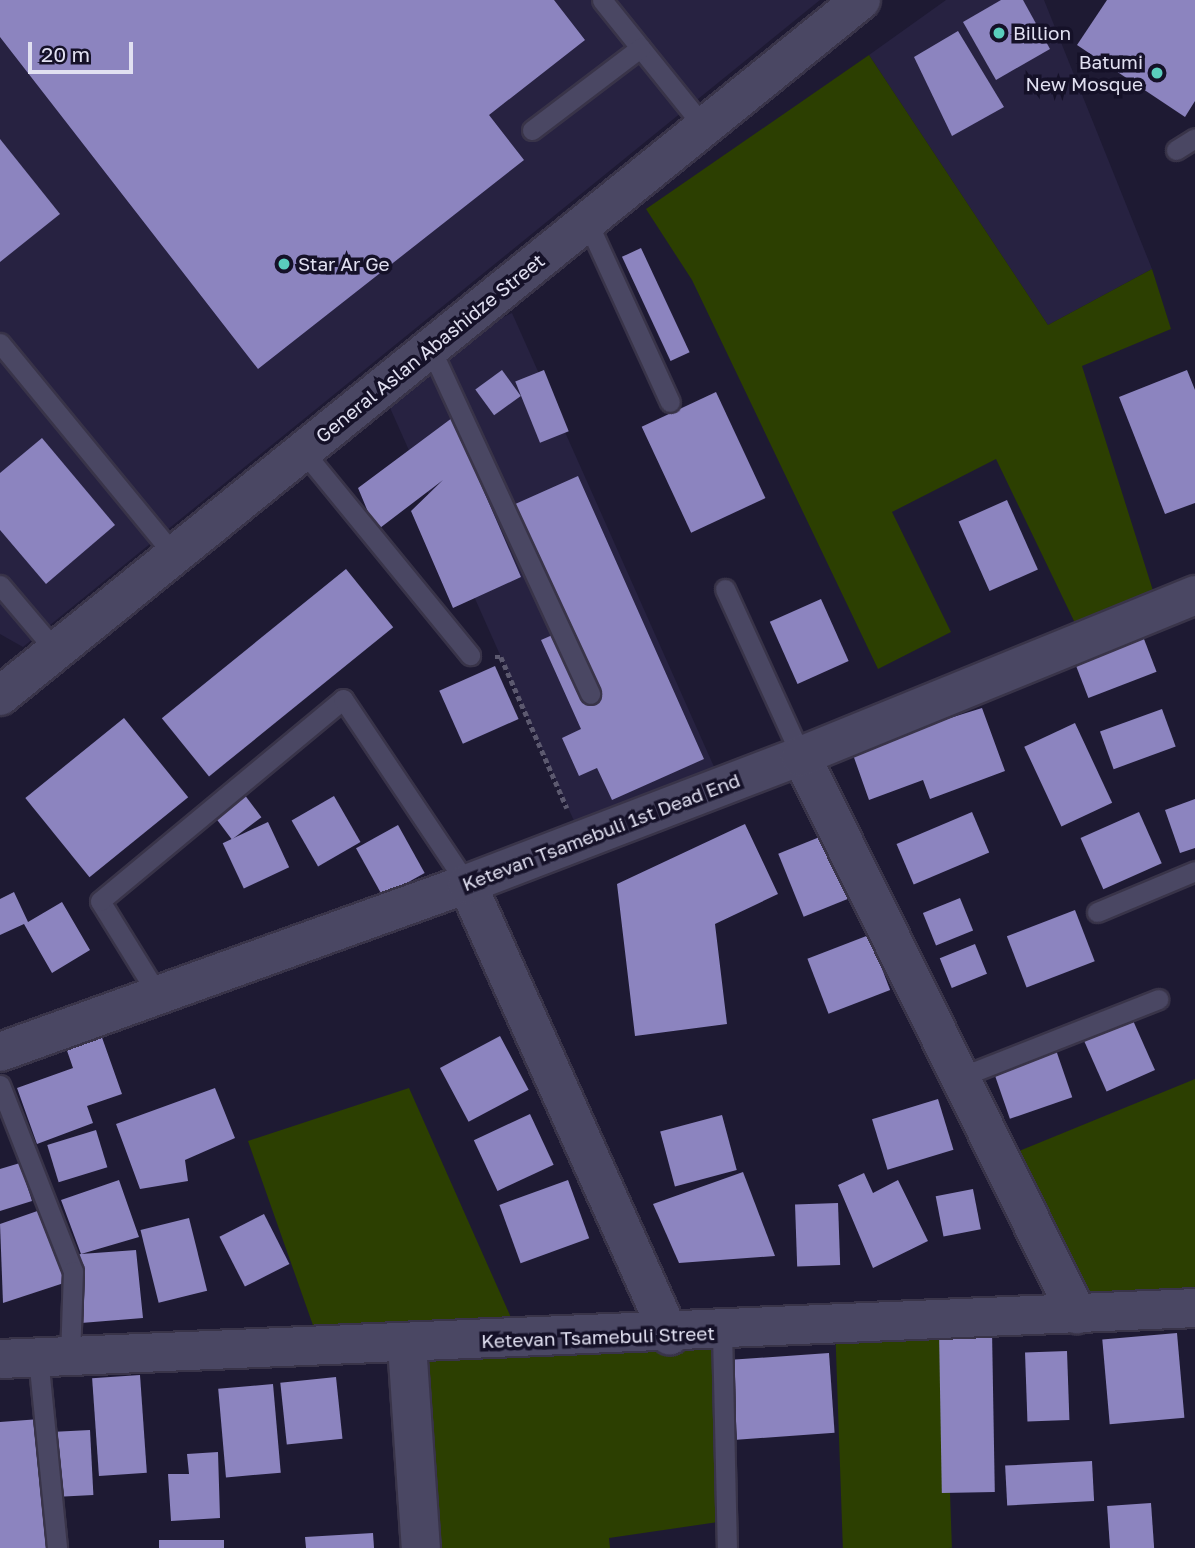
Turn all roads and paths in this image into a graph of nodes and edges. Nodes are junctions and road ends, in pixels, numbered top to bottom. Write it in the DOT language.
graph roads {
  1 [pos="602,0"];
  2 [pos="851,3"];
  3 [pos="640,48"];
  4 [pos="704,127"];
  5 [pos="531,130"];
  6 [pos="1195,138"];
  7 [pos="1177,150"];
  8 [pos="587,221"];
  9 [pos="0,343"];
  10 [pos="430,348"];
  11 [pos="670,402"];
  12 [pos="303,451"];
  13 [pos="174,555"];
  14 [pos="0,585"];
  15 [pos="724,589"];
  16 [pos="1191,606"];
  17 [pos="56,651"];
  18 [pos="470,655"];
  19 [pos="590,694"];
  20 [pos="0,696"];
  21 [pos="802,756"];
  22 [pos="581,839"];
  23 [pos="1195,871"];
  24 [pos="467,884"];
  25 [pos="1097,912"];
  26 [pos="158,995"];
  27 [pos="1158,999"];
  28 [pos="0,1052"];
  29 [pos="963,1076"];
  30 [pos="0,1085"];
  31 [pos="1195,1308"];
  32 [pos="1077,1314"];
  33 [pos="722,1332"];
  34 [pos="670,1335"];
  35 [pos="407,1345"];
  36 [pos="54,1357"];
  37 [pos="0,1359"];
  38 [pos="57,1548"];
  39 [pos="421,1548"];
  40 [pos="727,1548"];
  1 -- 3 [label="lane"];
  2 -- 4 [label="street, General Aslan Abashidze Street"];
  3 -- 4 [label="lane"];
  3 -- 5 [label="lane"];
  4 -- 8 [label="street, General Aslan Abashidze Street"];
  6 -- 7 [label="lane"];
  8 -- 10 [label="street, General Aslan Abashidze Street"];
  8 -- 11 [label="lane"];
  9 -- 13 [label="lane"];
  10 -- 12 [label="street, General Aslan Abashidze Street"];
  10 -- 19 [label="lane"];
  12 -- 13 [label="street, General Aslan Abashidze Street"];
  12 -- 18 [label="lane"];
  13 -- 17 [label="street, General Aslan Abashidze Street"];
  14 -- 17 [label="lane"];
  15 -- 21 [label="lane"];
  16 -- 21 [label="street, Ketevan Tsamebuli 1st Dead End"];
  17 -- 20 [label="street, General Aslan Abashidze Street"];
  18 -- 22 [label="path"];
  21 -- 22 [label="street, Ketevan Tsamebuli 1st Dead End"];
  21 -- 29 [label="street"];
  22 -- 24 [label="street, Ketevan Tsamebuli 1st Dead End"];
  23 -- 25 [label="lane"];
  24 -- 26 [label="street, Ketevan Tsamebuli 1st Dead End"];
  24 -- 26 [label="lane"];
  24 -- 34 [label="street"];
  26 -- 28 [label="street, Ketevan Tsamebuli 1st Dead End"];
  27 -- 29 [label="lane"];
  29 -- 32 [label="street"];
  30 -- 36 [label="lane"];
  31 -- 32 [label="street, Ketevan Tsamebuli Street"];
  32 -- 33 [label="street, Ketevan Tsamebuli Street"];
  33 -- 34 [label="street, Ketevan Tsamebuli Street"];
  33 -- 40 [label="lane"];
  34 -- 35 [label="street, Ketevan Tsamebuli Street"];
  35 -- 36 [label="street, Ketevan Tsamebuli Street"];
  35 -- 39 [label="street"];
  36 -- 37 [label="street, Ketevan Tsamebuli Street"];
  36 -- 38 [label="lane"];
}
